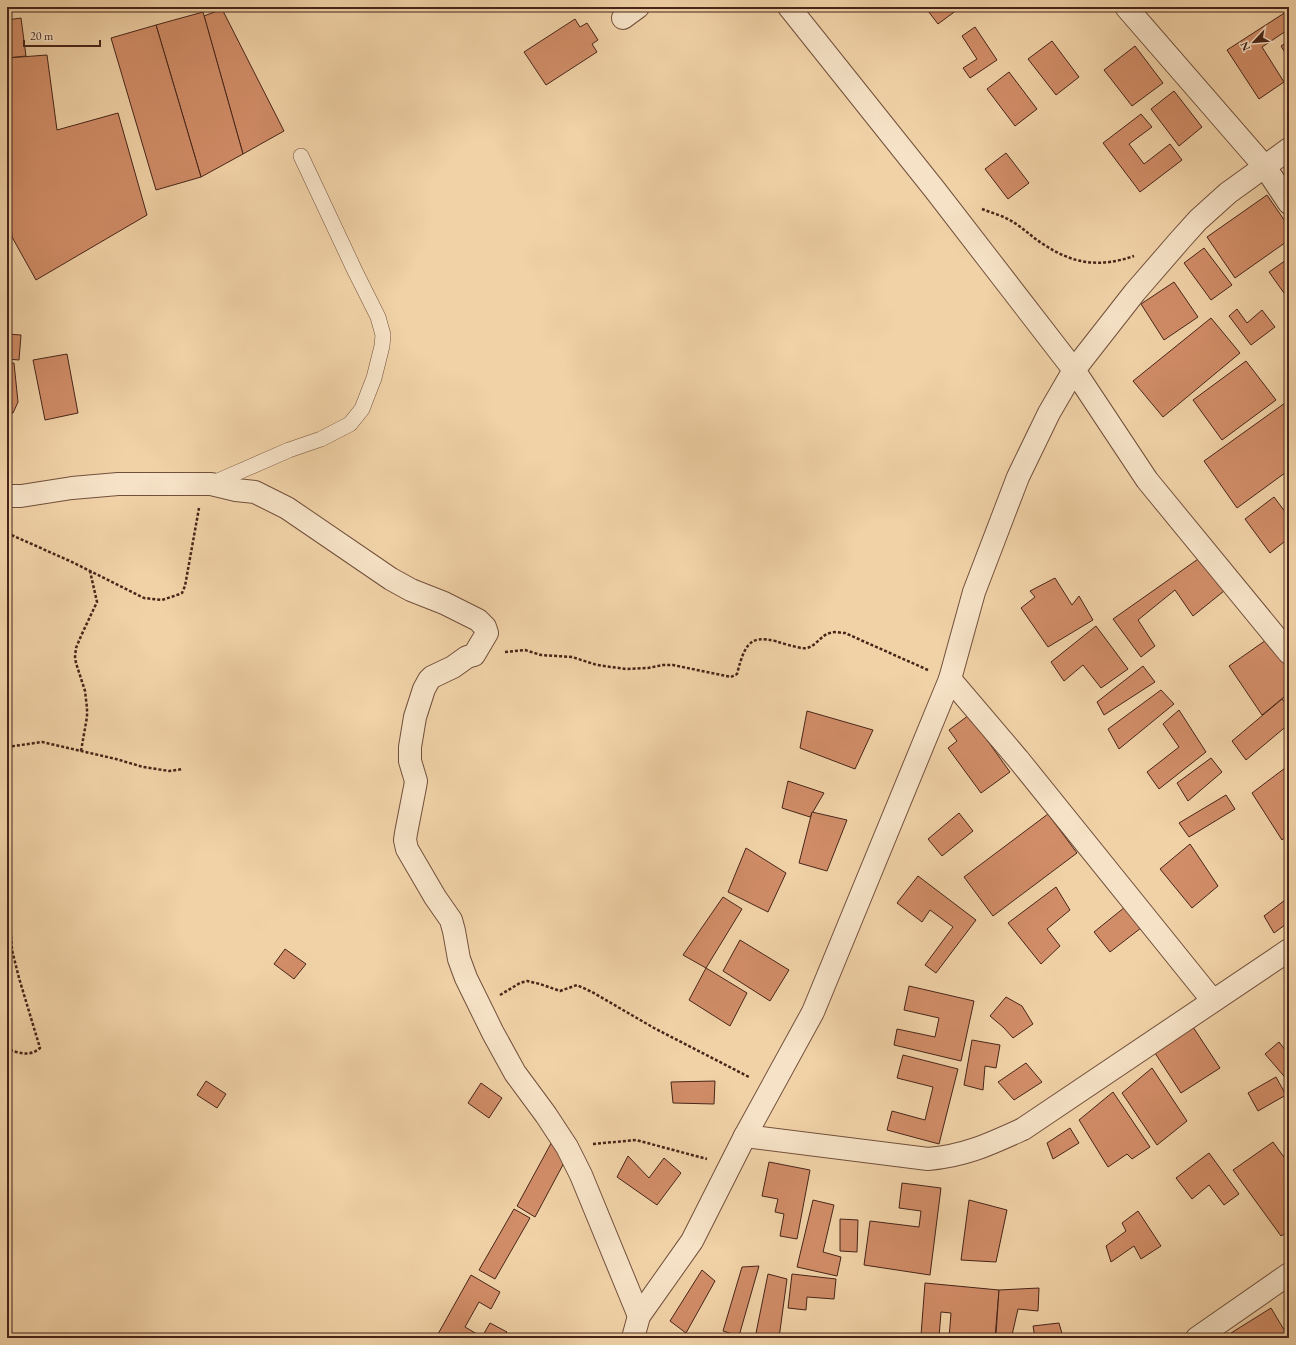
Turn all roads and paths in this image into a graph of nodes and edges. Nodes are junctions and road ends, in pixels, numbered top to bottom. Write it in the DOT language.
graph roads {
  1 [pos="789,7"];
  2 [pos="1126,7"];
  3 [pos="1289,149"];
  4 [pos="301,156"];
  5 [pos="1265,167"];
  6 [pos="1289,203"];
  7 [pos="977,207"];
  8 [pos="1140,254"];
  9 [pos="1074,370"];
  10 [pos="211,484"];
  11 [pos="7,496"];
  12 [pos="7,533"];
  13 [pos="89,570"];
  14 [pos="1289,653"];
  15 [pos="474,655"];
  16 [pos="950,679"];
  17 [pos="7,747"];
  18 [pos="81,751"];
  19 [pos="183,768"];
  20 [pos="7,881"];
  21 [pos="1289,950"];
  22 [pos="1213,1001"];
  23 [pos="480,1007"];
  24 [pos="7,1049"];
  25 [pos="771,1088"];
  26 [pos="745,1136"];
  27 [pos="567,1147"];
  28 [pos="730,1165"];
  29 [pos="1289,1274"];
  30 [pos="639,1316"];
  31 [pos="633,1338"];
  32 [pos="1197,1338"];
  1 -- 9 [label="street"];
  2 -- 5 [label="street"];
  3 -- 5 [label="street"];
  4 -- 10 [label="lane"];
  5 -- 6 [label="street"];
  5 -- 9 [label="street"];
  7 -- 8 [label="path"];
  9 -- 14 [label="street"];
  9 -- 16 [label="street"];
  10 -- 11 [label="street"];
  10 -- 13 [label="path"];
  10 -- 15 [label="street"];
  12 -- 13 [label="path"];
  13 -- 18 [label="path"];
  15 -- 16 [label="path"];
  15 -- 23 [label="street"];
  16 -- 22 [label="street"];
  16 -- 25 [label="street"];
  17 -- 18 [label="path"];
  18 -- 19 [label="path"];
  20 -- 24 [label="path"];
  21 -- 22 [label="street"];
  22 -- 26 [label="street"];
  23 -- 25 [label="path"];
  23 -- 27 [label="street"];
  25 -- 26 [label="street"];
  26 -- 28 [label="street"];
  27 -- 28 [label="path"];
  27 -- 30 [label="street"];
  28 -- 30 [label="street"];
  29 -- 32 [label="street"];
  30 -- 31 [label="street"];
}
